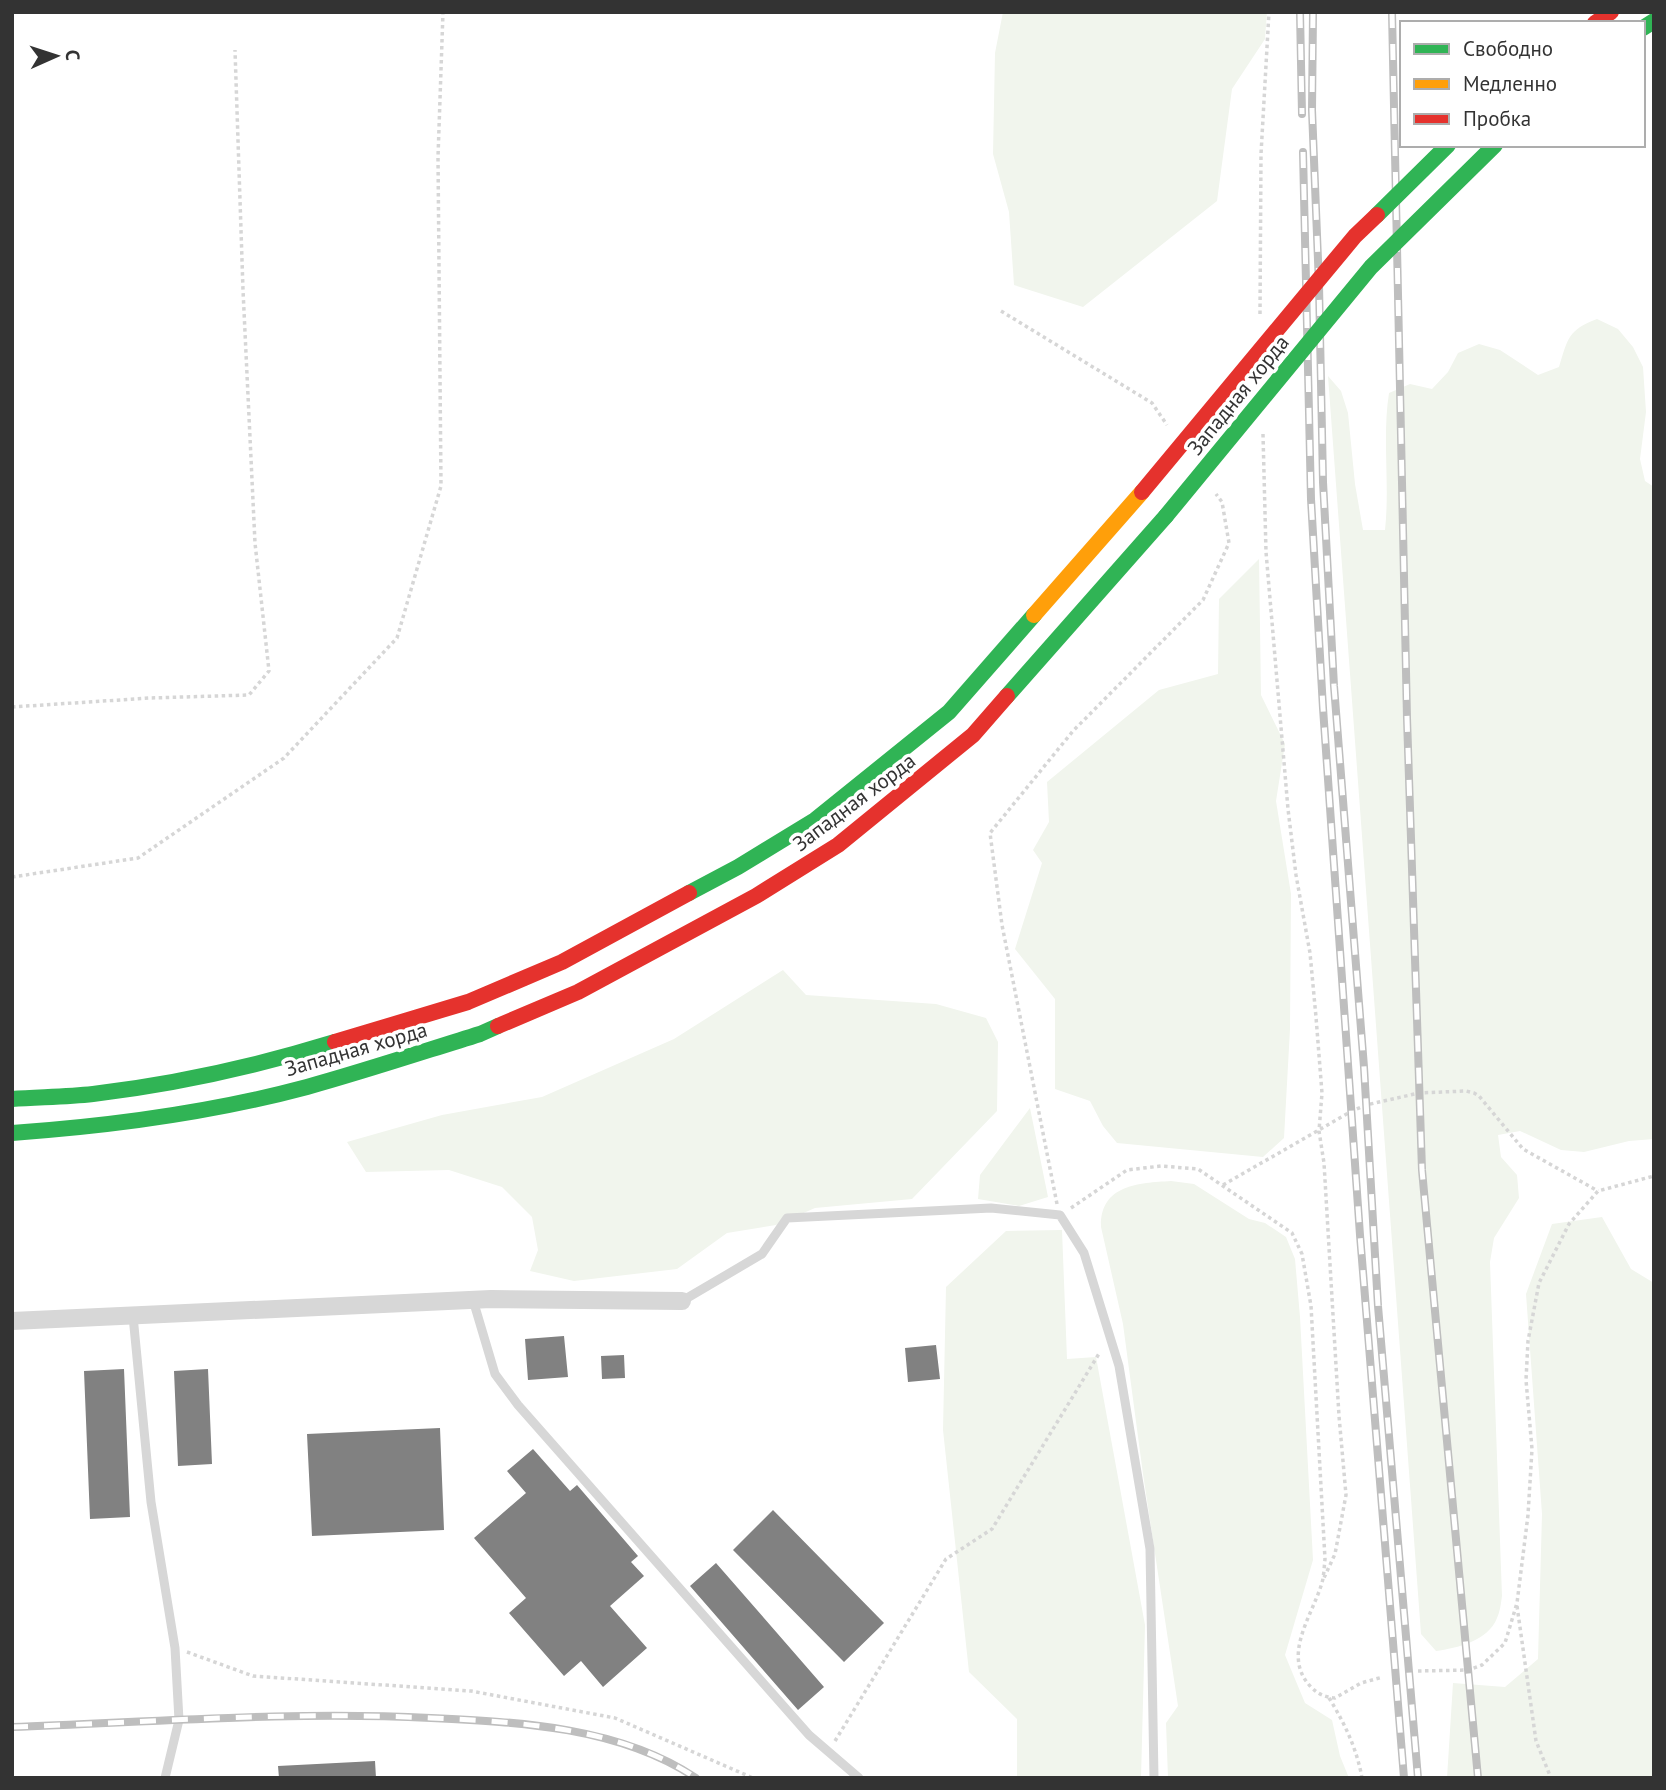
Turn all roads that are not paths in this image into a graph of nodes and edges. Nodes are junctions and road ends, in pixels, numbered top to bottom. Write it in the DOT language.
graph roads {
  1 [pos="1446,147"];
  2 [pos="1493,147"];
  3 [pos="12,1099"];
  4 [pos="12,1133"];
  5 [pos="473,1300"];
  6 [pos="682,1301"];
  7 [pos="133,1316"];
  8 [pos="12,1321"];
  9 [pos="165,1778"];
  10 [pos="859,1778"];
  11 [pos="1154,1778"];
  1 -- 3 [label="highway, Западная хорда, bridge"];
  2 -- 4 [label="highway, Западная хорда, bridge"];
  5 -- 6 [label="street"];
  5 -- 7 [label="street"];
  5 -- 10 [label="lane"];
  6 -- 11 [label="lane"];
  7 -- 8 [label="street"];
  7 -- 9 [label="lane"];
}
